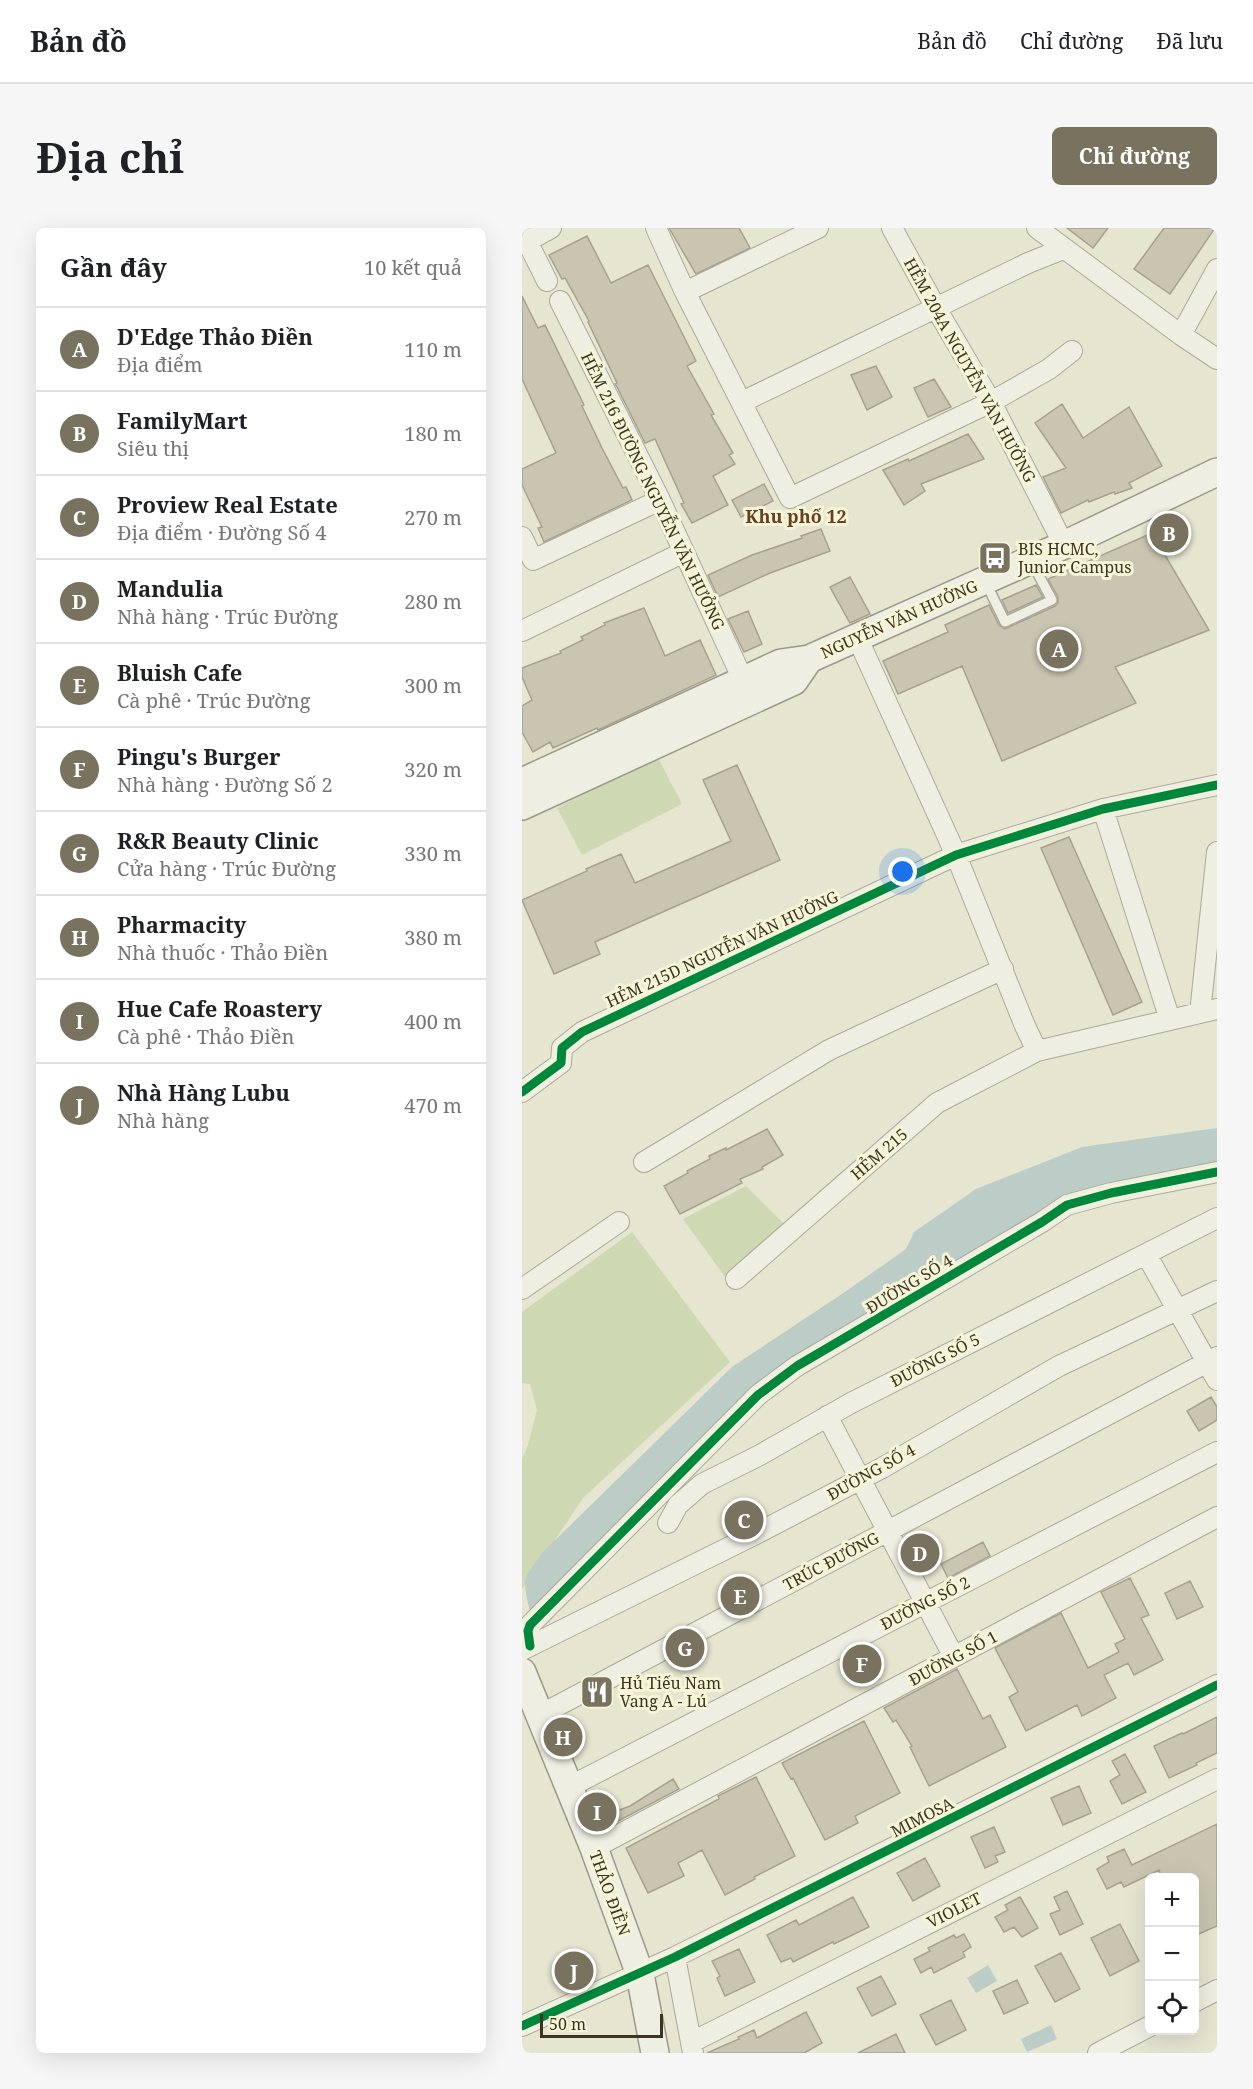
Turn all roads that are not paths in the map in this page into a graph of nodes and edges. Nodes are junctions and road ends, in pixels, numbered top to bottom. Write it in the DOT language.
graph roads {
  1 [pos="551,228"];
  2 [pos="656,228"];
  3 [pos="818,228"];
  4 [pos="892,228"];
  5 [pos="1037,228"];
  6 [pos="524,239"];
  7 [pos="1063,249"];
  8 [pos="1217,269"];
  9 [pos="547,281"];
  10 [pos="685,292"];
  11 [pos="561,301"];
  12 [pos="936,308"];
  13 [pos="1181,335"];
  14 [pos="1072,351"];
  15 [pos="1217,359"];
  16 [pos="742,402"];
  17 [pos="991,402"];
  18 [pos="1216,477"];
  19 [pos="660,500"];
  20 [pos="522,537"];
  21 [pos="1064,545"];
  22 [pos="684,552"];
  23 [pos="1030,560"];
  24 [pos="985,580"];
  25 [pos="522,631"];
  26 [pos="857,637"];
  27 [pos="809,659"];
  28 [pos="744,682"];
  29 [pos="660,731"];
  30 [pos="526,777"];
  31 [pos="1217,785"];
  32 [pos="522,806"];
  33 [pos="1103,809"];
  34 [pos="1217,852"];
  35 [pos="956,855"];
  36 [pos="1003,969"];
  37 [pos="1209,1011"];
  38 [pos="1170,1020"];
  39 [pos="1037,1051"];
  40 [pos="522,1092"];
  41 [pos="644,1162"];
  42 [pos="1217,1172"];
  43 [pos="1217,1218"];
  44 [pos="619,1222"];
  45 [pos="1146,1254"];
  46 [pos="736,1280"];
  47 [pos="522,1289"];
  48 [pos="1217,1291"];
  49 [pos="1179,1310"];
  50 [pos="1212,1360"];
  51 [pos="1217,1380"];
  52 [pos="827,1416"];
  53 [pos="1217,1452"];
  54 [pos="861,1479"];
  55 [pos="1217,1517"];
  56 [pos="668,1523"];
  57 [pos="888,1531"];
  58 [pos="926,1602"];
  59 [pos="526,1648"];
  60 [pos="954,1657"];
  61 [pos="522,1672"];
  62 [pos="1217,1685"];
  63 [pos="540,1715"];
  64 [pos="1217,1779"];
  65 [pos="568,1787"];
  66 [pos="594,1848"];
  67 [pos="675,1958"];
  68 [pos="640,1974"];
  69 [pos="1217,1990"];
  70 [pos="1199,1999"];
  71 [pos="522,2026"];
  72 [pos="1145,2028"];
  73 [pos="692,2048"];
  74 [pos="655,2053"];
  75 [pos="1098,2053"];
  1 -- 6 [label="street"];
  2 -- 10 [label="street"];
  3 -- 10 [label="street"];
  4 -- 12 [label="street, HẺM 204A NGUYỄN VĂN HƯỞNG"];
  5 -- 7 [label="street"];
  6 -- 9 [label="street"];
  7 -- 12 [label="street"];
  7 -- 13 [label="street"];
  8 -- 13 [label="street"];
  10 -- 16 [label="street"];
  11 -- 19 [label="street, HẺM 216 ĐƯỜNG NGUYỄN VĂN HƯỞNG"];
  12 -- 16 [label="street"];
  12 -- 17 [label="street, HẺM 204A NGUYỄN VĂN HƯỞNG"];
  13 -- 15 [label="street"];
  14 -- 17 [label="street"];
  16 -- 17 [label="street"];
  17 -- 21 [label="street, HẺM 204A NGUYỄN VĂN HƯỞNG"];
  18 -- 21 [label="main road, NGUYỄN VĂN HƯỞNG"];
  19 -- 20 [label="street"];
  19 -- 22 [label="street, HẺM 216 ĐƯỜNG NGUYỄN VĂN HƯỞNG"];
  21 -- 23 [label="main road, NGUYỄN VĂN HƯỞNG"];
  22 -- 25 [label="street"];
  22 -- 28 [label="street, HẺM 216 ĐƯỜNG NGUYỄN VĂN HƯỞNG"];
  23 -- 24 [label="main road, NGUYỄN VĂN HƯỞNG"];
  23 -- 24 [label="lane"];
  24 -- 26 [label="main road, NGUYỄN VĂN HƯỞNG"];
  26 -- 27 [label="main road, NGUYỄN VĂN HƯỞNG"];
  26 -- 35 [label="street"];
  27 -- 28 [label="main road, NGUYỄN VĂN HƯỞNG"];
  27 -- 29 [label="main road, NGUYỄN VĂN HƯỞNG"];
  28 -- 29 [label="main road, NGUYỄN VĂN HƯỞNG"];
  29 -- 30 [label="main road, NGUYỄN VĂN HƯỞNG"];
  29 -- 32 [label="main road, NGUYỄN VĂN HƯỞNG"];
  31 -- 33 [label="street, HẺM 215D NGUYỄN VĂN HƯỞNG"];
  33 -- 35 [label="street, HẺM 215D NGUYỄN VĂN HƯỞNG"];
  33 -- 38 [label="street"];
  34 -- 37 [label="street"];
  35 -- 36 [label="street"];
  35 -- 40 [label="street, HẺM 215D NGUYỄN VĂN HƯỞNG"];
  36 -- 39 [label="street"];
  36 -- 41 [label="street"];
  37 -- 38 [label="street, HẺM 215"];
  38 -- 39 [label="street, HẺM 215"];
  39 -- 46 [label="street, HẺM 215"];
  42 -- 59 [label="street, ĐƯỜNG SỐ 4"];
  43 -- 45 [label="street, ĐƯỜNG SỐ 5"];
  44 -- 47 [label="street"];
  45 -- 49 [label="street"];
  45 -- 52 [label="street, ĐƯỜNG SỐ 5"];
  48 -- 49 [label="street, ĐƯỜNG SỐ 4"];
  49 -- 50 [label="street"];
  49 -- 54 [label="street, ĐƯỜNG SỐ 4"];
  50 -- 51 [label="street"];
  50 -- 57 [label="street, TRÚC ĐƯỜNG"];
  52 -- 54 [label="street"];
  52 -- 56 [label="street, ĐƯỜNG SỐ 5"];
  53 -- 58 [label="street, ĐƯỜNG SỐ 2"];
  54 -- 57 [label="street"];
  54 -- 59 [label="street, ĐƯỜNG SỐ 4"];
  55 -- 60 [label="street, ĐƯỜNG SỐ 1"];
  57 -- 58 [label="street"];
  57 -- 63 [label="street, TRÚC ĐƯỜNG"];
  58 -- 60 [label="street"];
  58 -- 65 [label="street, ĐƯỜNG SỐ 2"];
  60 -- 66 [label="street, ĐƯỜNG SỐ 1"];
  61 -- 63 [label="main road, THẢO ĐIỀN"];
  62 -- 67 [label="street, MIMOSA"];
  63 -- 65 [label="main road, THẢO ĐIỀN"];
  64 -- 73 [label="street, VIOLET"];
  65 -- 66 [label="main road, THẢO ĐIỀN"];
  66 -- 68 [label="main road, THẢO ĐIỀN"];
  67 -- 68 [label="street, MIMOSA"];
  67 -- 73 [label="street"];
  68 -- 71 [label="street, MIMOSA"];
  68 -- 74 [label="main road, THẢO ĐIỀN"];
  69 -- 70 [label="street"];
  72 -- 75 [label="street"];
}
